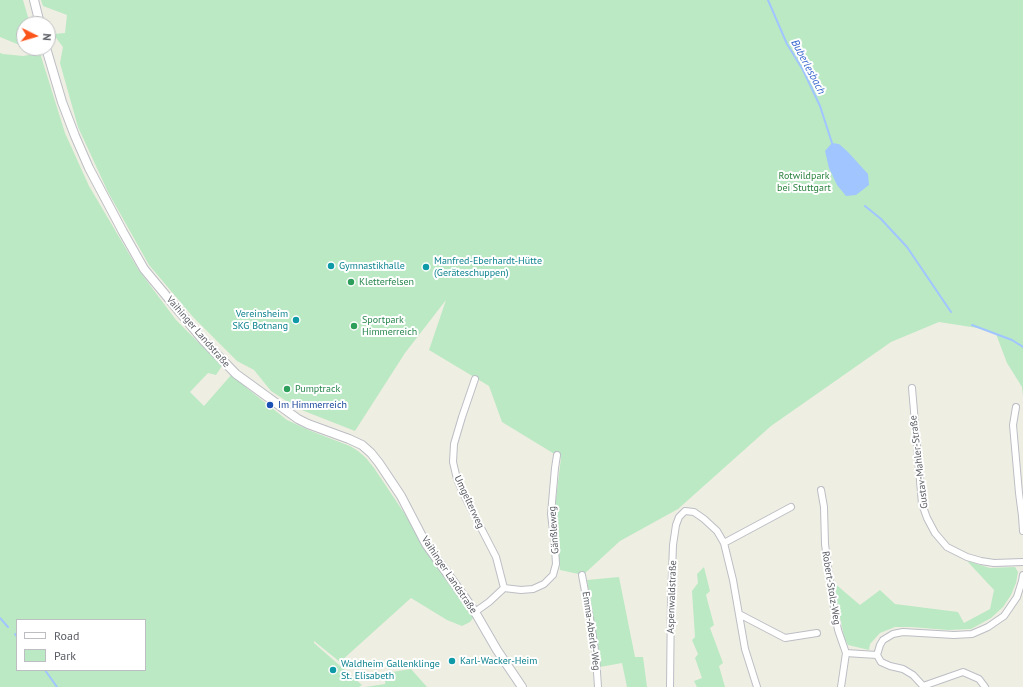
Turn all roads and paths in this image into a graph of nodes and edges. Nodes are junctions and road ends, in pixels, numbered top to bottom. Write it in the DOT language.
graph roads {
  1 [pos="34,0"];
  2 [pos="38,16"];
  3 [pos="48,56"];
  4 [pos="475,379"];
  5 [pos="912,388"];
  6 [pos="1016,407"];
  7 [pos="558,455"];
  8 [pos="821,490"];
  9 [pos="791,507"];
  10 [pos="1023,531"];
  11 [pos="724,543"];
  12 [pos="1023,562"];
  13 [pos="582,574"];
  14 [pos="1023,576"];
  15 [pos="504,588"];
  16 [pos="475,612"];
  17 [pos="739,614"];
  18 [pos="817,633"];
  19 [pos="846,652"];
  20 [pos="877,655"];
  21 [pos="924,686"];
  22 [pos="522,687"];
  23 [pos="598,687"];
  24 [pos="670,687"];
  25 [pos="757,687"];
  26 [pos="841,687"];
  27 [pos="984,687"];
  1 -- 2 [label="street"];
  3 -- 16 [label="street, Vaihinger Landstraße"];
  4 -- 15 [label="street, Umgelterweg"];
  5 -- 12 [label="street, Gustav-Mahler-Straße"];
  6 -- 10 [label="street"];
  7 -- 15 [label="street, Gänßleweg"];
  8 -- 19 [label="street, Robert-Stolz-Weg"];
  9 -- 11 [label="street"];
  11 -- 17 [label="street"];
  11 -- 24 [label="street, Aspenwaldstraße"];
  13 -- 23 [label="street, Emma-Aberle-Weg"];
  14 -- 20 [label="street"];
  15 -- 16 [label="street"];
  16 -- 22 [label="street, Vaihinger Landstraße"];
  17 -- 18 [label="street"];
  17 -- 25 [label="street"];
  19 -- 20 [label="street"];
  19 -- 26 [label="street"];
  20 -- 21 [label="street"];
  21 -- 27 [label="street"];
}
